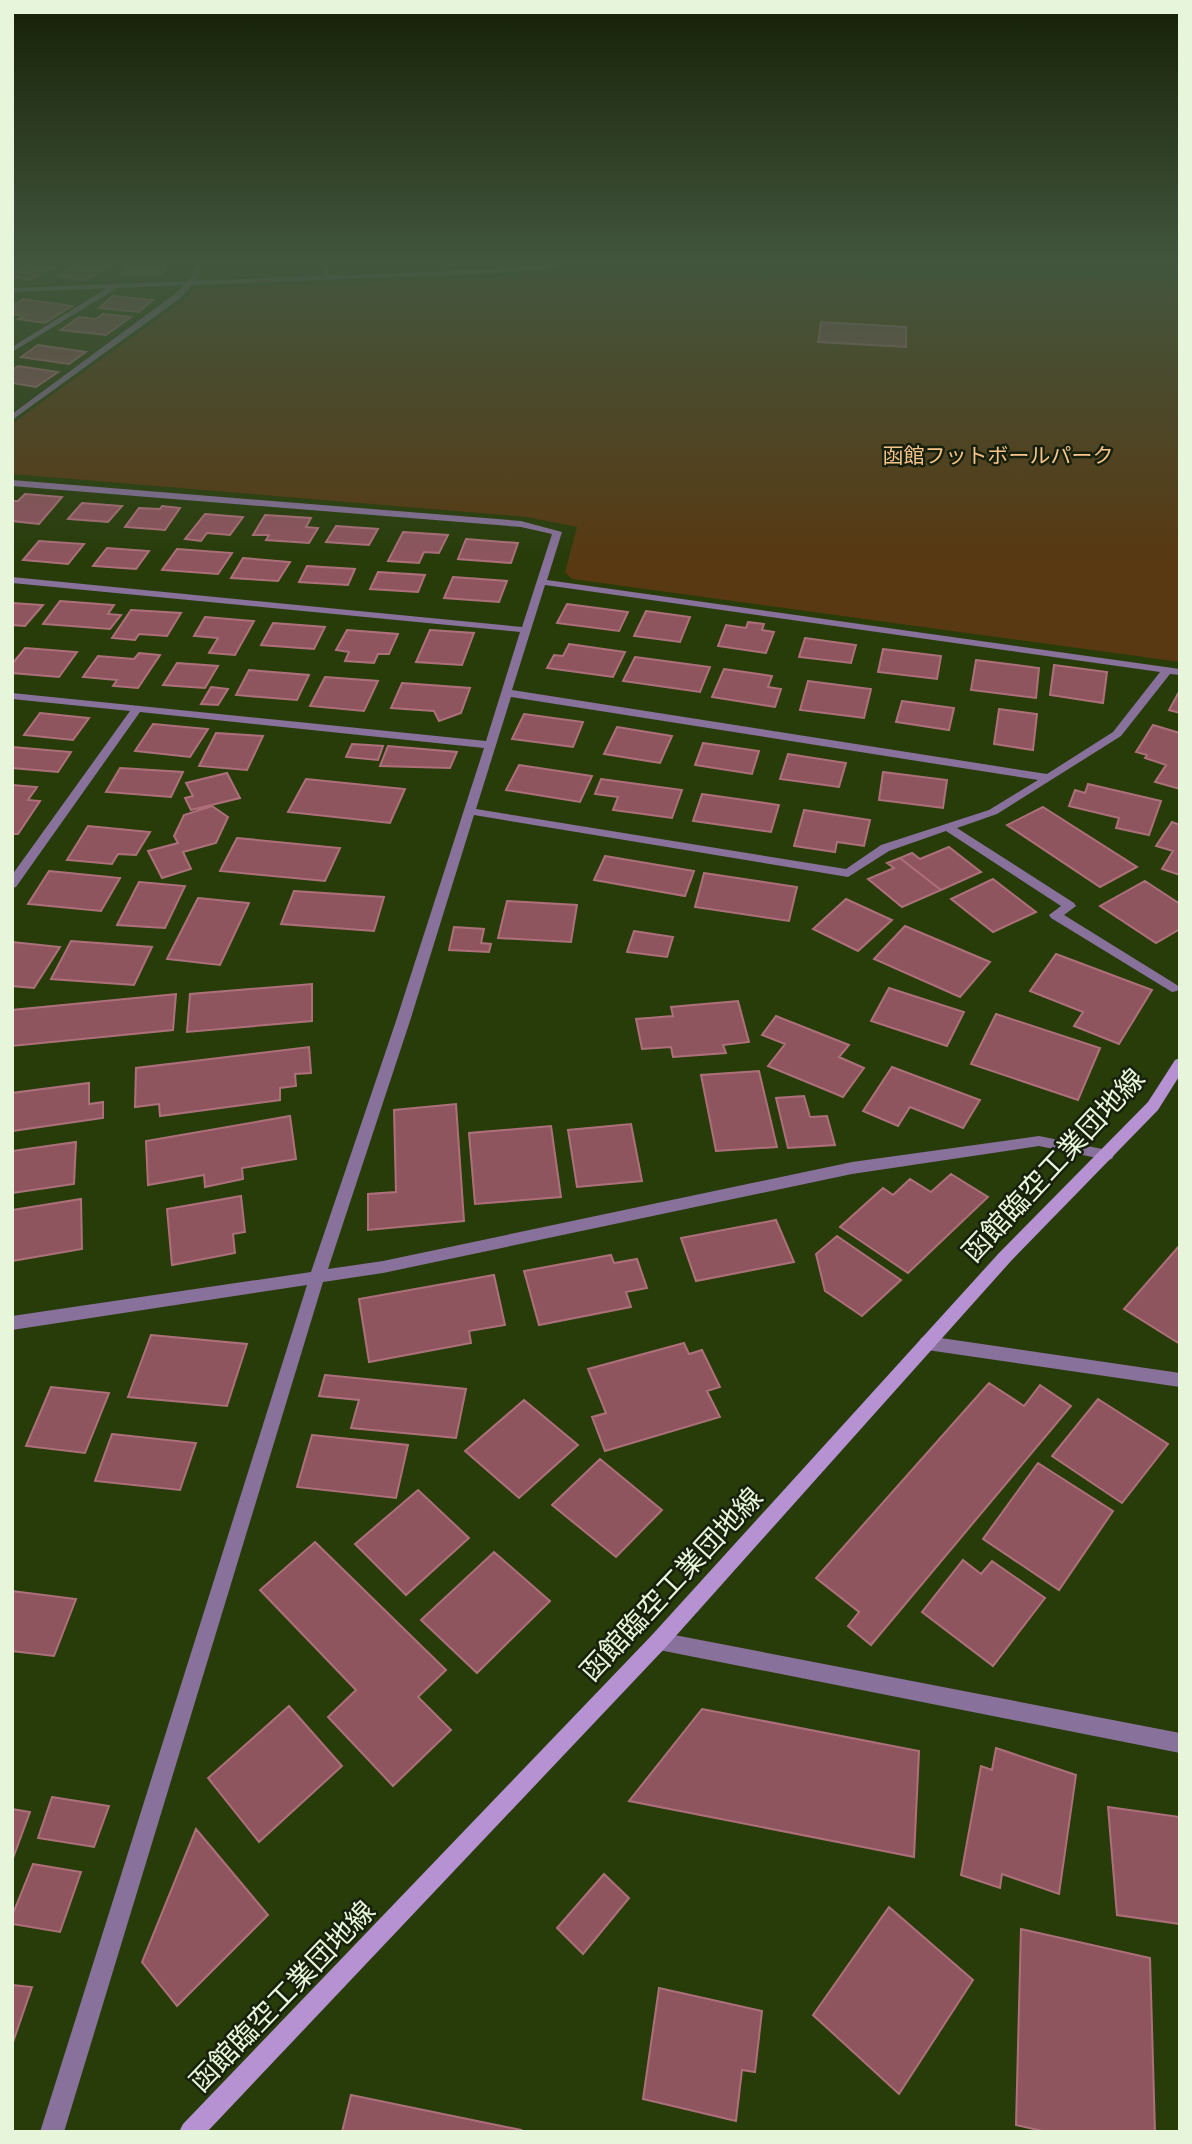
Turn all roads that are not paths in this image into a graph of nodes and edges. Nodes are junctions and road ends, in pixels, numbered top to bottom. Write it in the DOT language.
graph roads {
  1 [pos="88,362"];
  2 [pos="12,418"];
  3 [pos="12,483"];
  4 [pos="12,580"];
  5 [pos="541,582"];
  6 [pos="527,630"];
  7 [pos="1173,671"];
  8 [pos="508,693"];
  9 [pos="12,696"];
  10 [pos="137,709"];
  11 [pos="490,745"];
  12 [pos="1049,778"];
  13 [pos="469,811"];
  14 [pos="949,828"];
  15 [pos="12,858"];
  16 [pos="29,860"];
  17 [pos="12,884"];
  18 [pos="1172,988"];
  19 [pos="1180,1063"];
  20 [pos="1107,1155"];
  21 [pos="317,1277"];
  22 [pos="12,1323"];
  23 [pos="927,1343"];
  24 [pos="1180,1380"];
  25 [pos="659,1641"];
  26 [pos="1180,1743"];
  27 [pos="52,2132"];
  28 [pos="191,2132"];
  1 -- 2 [label="street"];
  3 -- 5 [label="street"];
  4 -- 6 [label="street"];
  5 -- 6 [label="street"];
  5 -- 7 [label="street"];
  6 -- 8 [label="street"];
  7 -- 12 [label="street"];
  8 -- 11 [label="street"];
  8 -- 12 [label="street"];
  9 -- 10 [label="street"];
  10 -- 11 [label="street"];
  10 -- 16 [label="street"];
  11 -- 13 [label="street"];
  12 -- 14 [label="street"];
  13 -- 14 [label="street"];
  13 -- 21 [label="street"];
  14 -- 18 [label="street"];
  15 -- 16 [label="street"];
  16 -- 17 [label="street"];
  19 -- 20 [label="main road, 函館臨空工業団地線"];
  20 -- 21 [label="street"];
  20 -- 23 [label="main road, 函館臨空工業団地線"];
  21 -- 22 [label="street"];
  21 -- 27 [label="street"];
  23 -- 24 [label="street"];
  23 -- 25 [label="main road, 函館臨空工業団地線"];
  25 -- 26 [label="street"];
  25 -- 28 [label="main road, 函館臨空工業団地線"];
}
